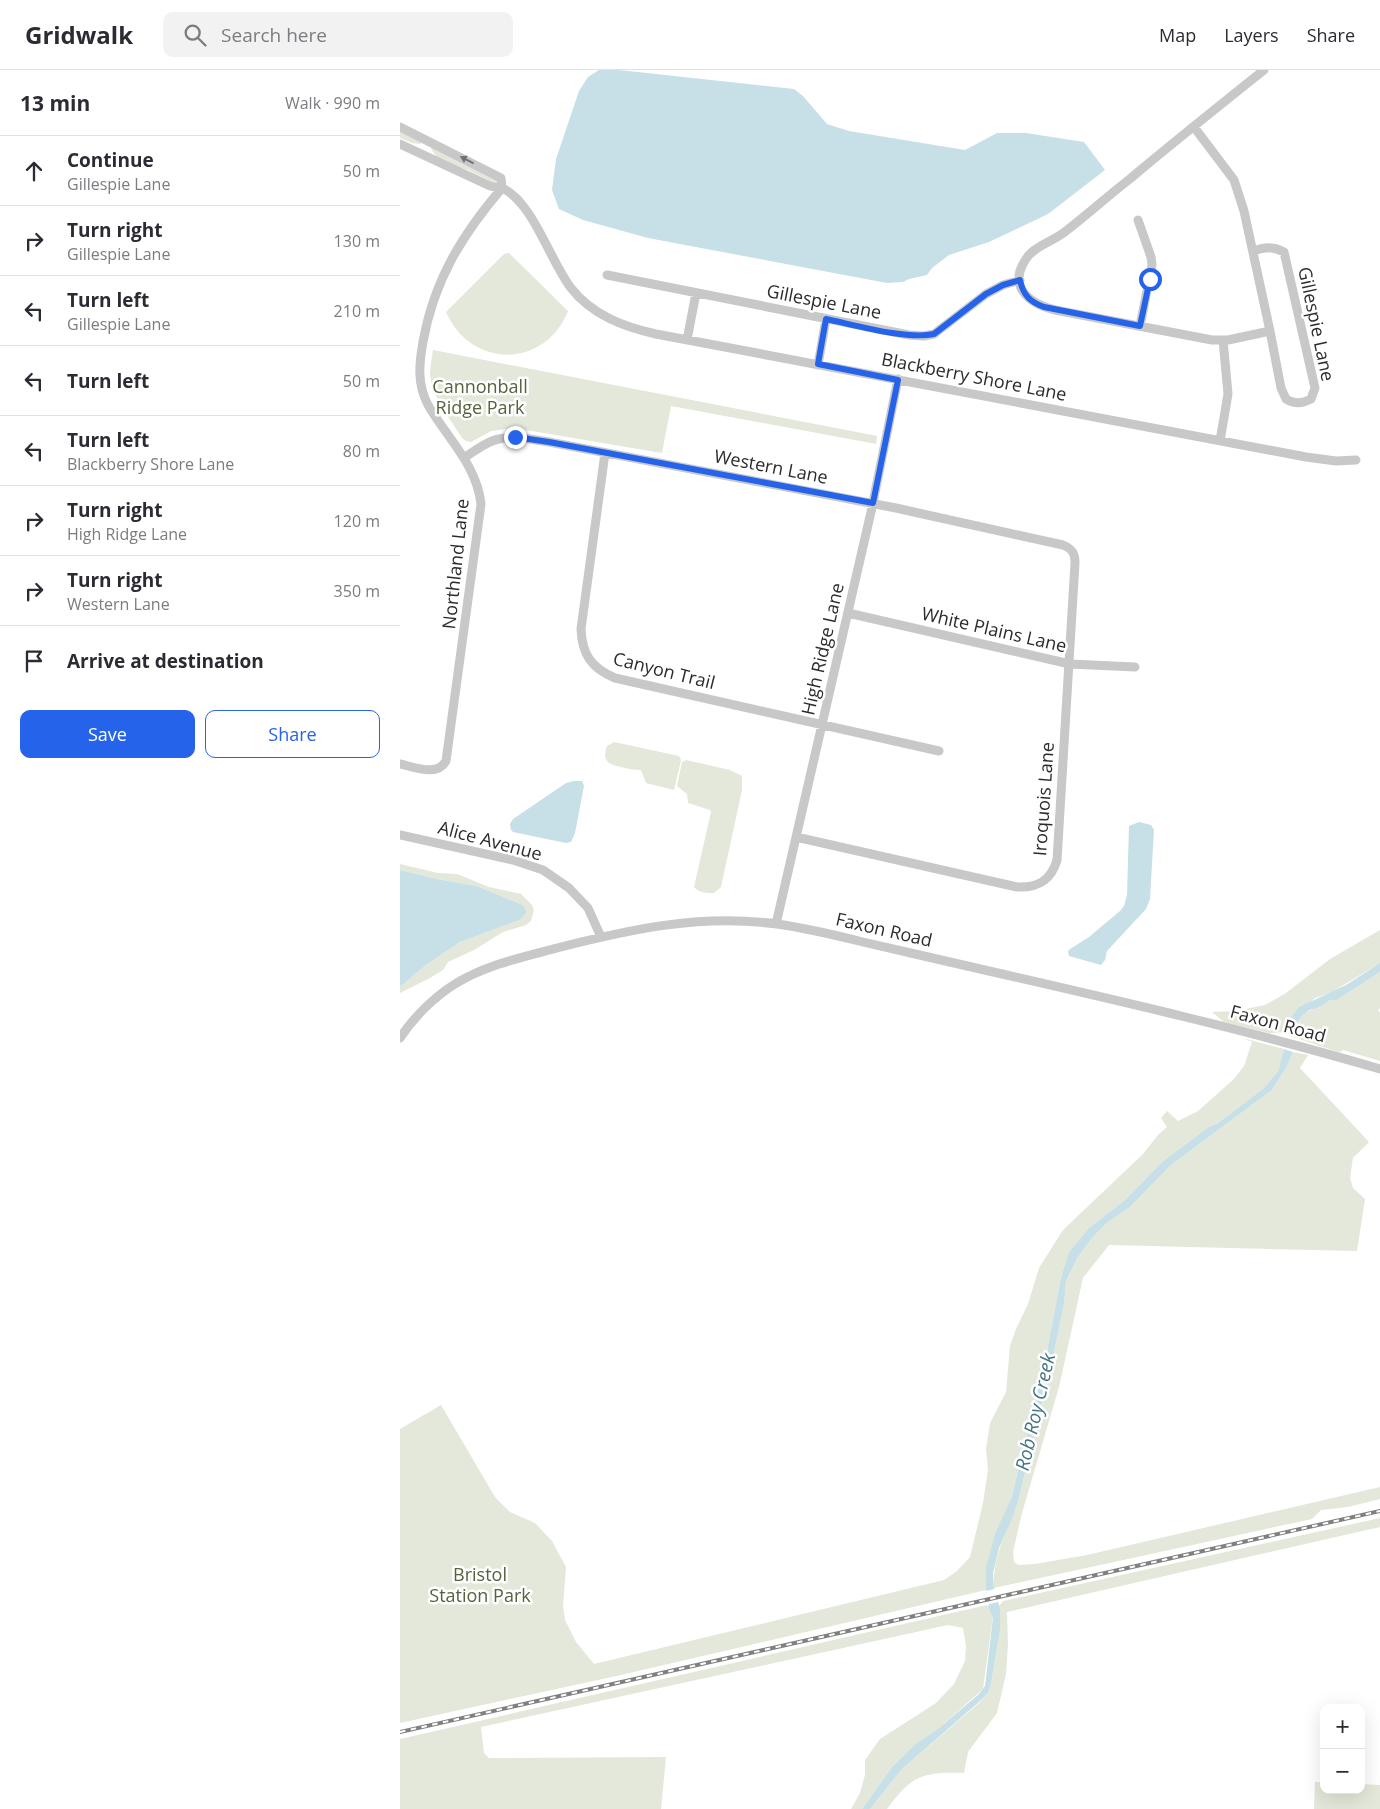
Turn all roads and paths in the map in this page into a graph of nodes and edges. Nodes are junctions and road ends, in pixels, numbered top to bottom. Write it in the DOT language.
graph roads {
  1 [pos="1264,70"];
  2 [pos="400,127"];
  3 [pos="1194,127"];
  4 [pos="400,144"];
  5 [pos="502,188"];
  6 [pos="1138,220"];
  7 [pos="1252,251"];
  8 [pos="607,275"];
  9 [pos="1020,280"];
  10 [pos="696,293"];
  11 [pos="826,319"];
  12 [pos="1140,326"];
  13 [pos="1270,331"];
  14 [pos="687,340"];
  15 [pos="1223,340"];
  16 [pos="818,364"];
  17 [pos="898,380"];
  18 [pos="1220,441"];
  19 [pos="605,453"];
  20 [pos="464,458"];
  21 [pos="1356,460"];
  22 [pos="873,503"];
  23 [pos="1072,551"];
  24 [pos="848,613"];
  25 [pos="1070,664"];
  26 [pos="1135,667"];
  27 [pos="822,725"];
  28 [pos="939,751"];
  29 [pos="400,764"];
  30 [pos="400,835"];
  31 [pos="796,837"];
  32 [pos="776,924"];
  33 [pos="601,937"];
  34 [pos="400,1038"];
  35 [pos="1380,1069"];
  1 -- 3 [label="street"];
  5 -- 2 [label="street, Blackberry Shore Lane, one-way"];
  3 -- 7 [label="street, Gillespie Lane"];
  3 -- 9 [label="street"];
  4 -- 5 [label="street, Blackberry Shore Lane"];
  5 -- 14 [label="street, Blackberry Shore Lane"];
  5 -- 20 [label="street, Northland Lane"];
  6 -- 12 [label="street"];
  7 -- 13 [label="street, Gillespie Lane"];
  7 -- 13 [label="street, Gillespie Lane"];
  8 -- 10 [label="street, Gillespie Lane"];
  9 -- 11 [label="street, Gillespie Lane"];
  9 -- 12 [label="street"];
  10 -- 11 [label="street, Gillespie Lane"];
  10 -- 14 [label="street"];
  11 -- 16 [label="street"];
  12 -- 15 [label="street"];
  13 -- 15 [label="street"];
  14 -- 16 [label="street, Blackberry Shore Lane"];
  15 -- 18 [label="street"];
  16 -- 17 [label="street, Blackberry Shore Lane"];
  17 -- 18 [label="street, Blackberry Shore Lane"];
  17 -- 22 [label="street, High Ridge Lane"];
  18 -- 21 [label="street, Blackberry Shore Lane"];
  19 -- 20 [label="street, Western Lane"];
  19 -- 22 [label="street, Western Lane"];
  19 -- 27 [label="street, Canyon Trail"];
  20 -- 29 [label="street, Northland Lane"];
  22 -- 23 [label="street, Western Lane"];
  22 -- 24 [label="street, High Ridge Lane"];
  23 -- 25 [label="street, Iroquois Lane"];
  24 -- 25 [label="street, White Plains Lane"];
  24 -- 27 [label="street, High Ridge Lane"];
  25 -- 26 [label="street, White Plains Lane"];
  25 -- 31 [label="street, Iroquois Lane"];
  27 -- 28 [label="street, Canyon Trail"];
  27 -- 31 [label="street, High Ridge Lane"];
  30 -- 33 [label="street, Alice Avenue"];
  31 -- 32 [label="street, High Ridge Lane"];
  32 -- 33 [label="street, Faxon Road"];
  32 -- 35 [label="street, Faxon Road"];
  33 -- 34 [label="street, Faxon Road"];
}
